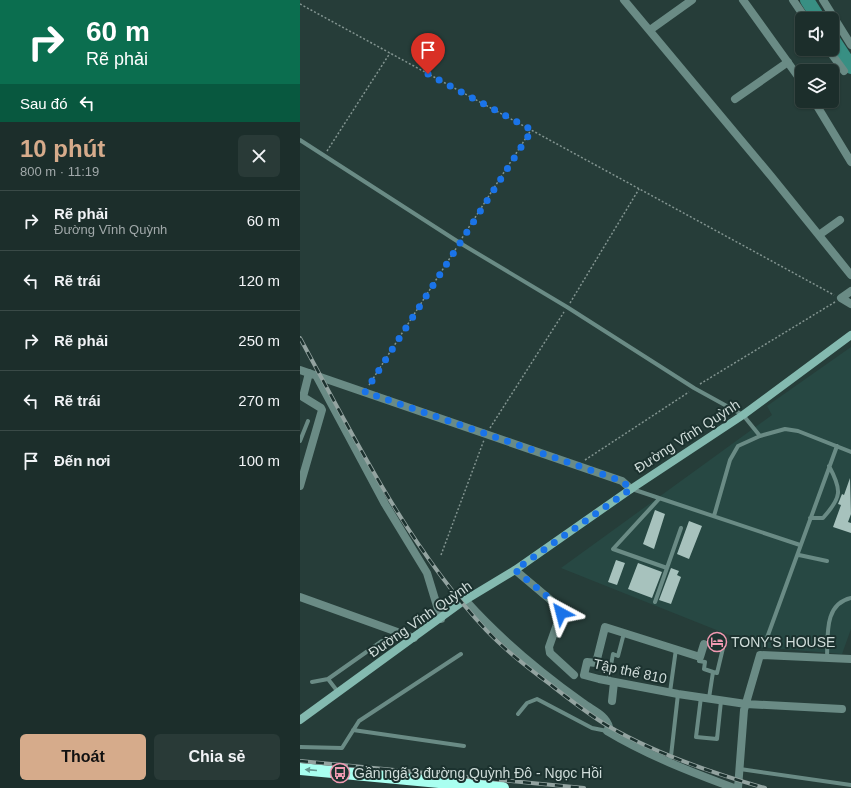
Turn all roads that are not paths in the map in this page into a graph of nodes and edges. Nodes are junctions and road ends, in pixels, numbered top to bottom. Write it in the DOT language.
graph roads {
  1 [pos="624,0"];
  2 [pos="691,0"];
  3 [pos="743,0"];
  4 [pos="793,0"];
  5 [pos="823,0"];
  6 [pos="801,12"];
  7 [pos="650,30"];
  8 [pos="851,45"];
  9 [pos="833,56"];
  10 [pos="788,62"];
  11 [pos="844,71"];
  12 [pos="795,72"];
  13 [pos="735,99"];
  14 [pos="818,108"];
  15 [pos="300,140"];
  16 [pos="851,162"];
  17 [pos="840,220"];
  18 [pos="819,235"];
  19 [pos="851,275"];
  20 [pos="851,291"];
  21 [pos="851,304"];
  22 [pos="851,335"];
  23 [pos="300,370"];
  24 [pos="312,374"];
  25 [pos="743,415"];
  26 [pos="308,421"];
  27 [pos="760,436"];
  28 [pos="300,441"];
  29 [pos="837,446"];
  30 [pos="851,452"];
  31 [pos="829,466"];
  32 [pos="302,471"];
  33 [pos="300,486"];
  34 [pos="631,489"];
  35 [pos="659,499"];
  36 [pos="714,516"];
  37 [pos="810,518"];
  38 [pos="681,528"];
  39 [pos="800,544"];
  40 [pos="799,554"];
  41 [pos="827,561"];
  42 [pos="667,568"];
  43 [pos="515,570"];
  44 [pos="300,597"];
  45 [pos="851,598"];
  46 [pos="466,601"];
  47 [pos="655,602"];
  48 [pos="441,619"];
  49 [pos="624,632"];
  50 [pos="414,638"];
  51 [pos="382,641"];
  52 [pos="704,644"];
  53 [pos="764,646"];
  54 [pos="677,648"];
  55 [pos="723,648"];
  56 [pos="461,654"];
  57 [pos="700,657"];
  58 [pos="826,657"];
  59 [pos="851,659"];
  60 [pos="713,672"];
  61 [pos="574,675"];
  62 [pos="328,679"];
  63 [pos="312,682"];
  64 [pos="611,682"];
  65 [pos="338,692"];
  66 [pos="670,692"];
  67 [pos="678,694"];
  68 [pos="705,698"];
  69 [pos="721,700"];
  70 [pos="612,701"];
  71 [pos="746,704"];
  72 [pos="842,709"];
  73 [pos="518,714"];
  74 [pos="300,720"];
  75 [pos="353,730"];
  76 [pos="607,731"];
  77 [pos="464,746"];
  78 [pos="300,747"];
  79 [pos="668,762"];
  80 [pos="740,768"];
  81 [pos="300,769"];
  82 [pos="851,785"];
  83 [pos="503,788"];
  84 [pos="734,788"];
  85 [pos="738,788"];
  1 -- 7 [label="street"];
  2 -- 7 [label="street"];
  3 -- 10 [label="street"];
  4 -- 6 [label="street"];
  5 -- 8 [label="street"];
  7 -- 18 [label="street"];
  9 -- 11 [label="street"];
  10 -- 12 [label="street"];
  10 -- 13 [label="street"];
  14 -- 16 [label="street"];
  15 -- 25 [label="lane"];
  17 -- 18 [label="street"];
  18 -- 19 [label="street"];
  20 -- 21 [label="street"];
  22 -- 25 [label="street, Đường Vĩnh Quỳnh"];
  23 -- 24 [label="street"];
  24 -- 32 [label="street"];
  24 -- 34 [label="street"];
  24 -- 48 [label="street"];
  25 -- 27 [label="lane"];
  25 -- 34 [label="street, Đường Vĩnh Quỳnh"];
  26 -- 28 [label="lane"];
  27 -- 29 [label="lane"];
  27 -- 36 [label="lane"];
  29 -- 30 [label="lane"];
  29 -- 31 [label="lane"];
  31 -- 37 [label="lane"];
  31 -- 37 [label="lane"];
  32 -- 33 [label="street"];
  34 -- 35 [label="lane"];
  34 -- 43 [label="street, Đường Vĩnh Quỳnh"];
  35 -- 36 [label="lane"];
  35 -- 42 [label="lane"];
  36 -- 39 [label="lane"];
  37 -- 39 [label="lane"];
  38 -- 42 [label="lane"];
  39 -- 40 [label="lane"];
  40 -- 41 [label="lane"];
  40 -- 53 [label="lane"];
  42 -- 47 [label="lane"];
  43 -- 46 [label="street, Đường Vĩnh Quỳnh"];
  43 -- 61 [label="street"];
  44 -- 50 [label="street"];
  45 -- 58 [label="lane"];
  46 -- 48 [label="street, Đường Vĩnh Quỳnh"];
  46 -- 76 [label="street"];
  48 -- 50 [label="street, Đường Vĩnh Quỳnh"];
  49 -- 54 [label="street, Tập thể 810"];
  49 -- 64 [label="lane"];
  49 -- 64 [label="street, Tập thể 810"];
  50 -- 65 [label="street, Đường Vĩnh Quỳnh"];
  51 -- 62 [label="lane"];
  52 -- 57 [label="street"];
  54 -- 57 [label="street, Tập thể 810"];
  54 -- 66 [label="lane"];
  55 -- 60 [label="lane"];
  56 -- 75 [label="lane"];
  57 -- 60 [label="lane"];
  58 -- 59 [label="street"];
  58 -- 71 [label="street"];
  60 -- 68 [label="lane"];
  62 -- 63 [label="lane"];
  62 -- 65 [label="lane"];
  64 -- 66 [label="street, Tập thể 810"];
  64 -- 70 [label="street"];
  65 -- 74 [label="street, Đường Vĩnh Quỳnh"];
  66 -- 67 [label="street, Tập thể 810"];
  67 -- 68 [label="street, Tập thể 810"];
  67 -- 79 [label="lane"];
  68 -- 69 [label="street, Tập thể 810"];
  68 -- 69 [label="lane"];
  69 -- 71 [label="street, Tập thể 810"];
  71 -- 72 [label="street, Tập thể 810"];
  71 -- 80 [label="street"];
  73 -- 76 [label="lane"];
  75 -- 77 [label="lane"];
  75 -- 78 [label="lane"];
  76 -- 79 [label="street"];
  79 -- 84 [label="street"];
  80 -- 82 [label="lane"];
  80 -- 85 [label="street"];
  83 -- 81 [label="highway, one-way"];
}
